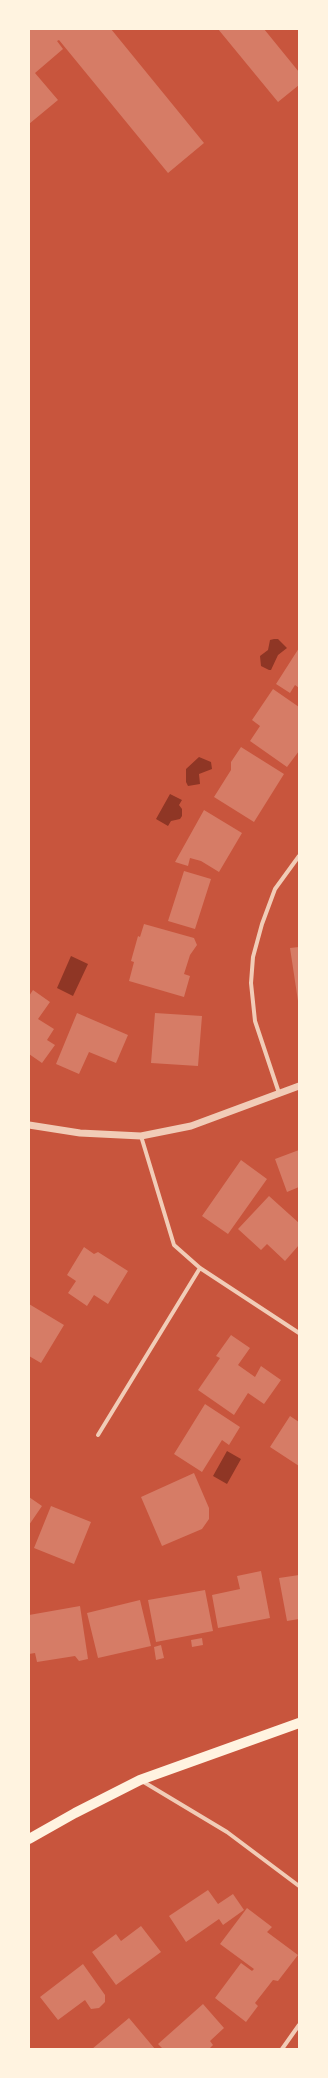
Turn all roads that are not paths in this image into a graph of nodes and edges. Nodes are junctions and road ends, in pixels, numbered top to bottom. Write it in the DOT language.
graph roads {
  1 [pos="299,856"];
  2 [pos="299,1086"];
  3 [pos="279,1093"];
  4 [pos="29,1125"];
  5 [pos="141,1136"];
  6 [pos="200,1268"];
  7 [pos="299,1333"];
  8 [pos="98,1435"];
  9 [pos="299,1723"];
  10 [pos="140,1780"];
  11 [pos="29,1839"];
  12 [pos="299,1886"];
  13 [pos="299,2025"];
  14 [pos="282,2049"];
  1 -- 3 [label="street"];
  2 -- 3 [label="street"];
  3 -- 5 [label="street"];
  4 -- 5 [label="street"];
  5 -- 6 [label="street"];
  6 -- 7 [label="street"];
  6 -- 8 [label="street"];
  9 -- 10 [label="main road"];
  10 -- 11 [label="main road"];
  10 -- 12 [label="street"];
  13 -- 14 [label="street"];
}
